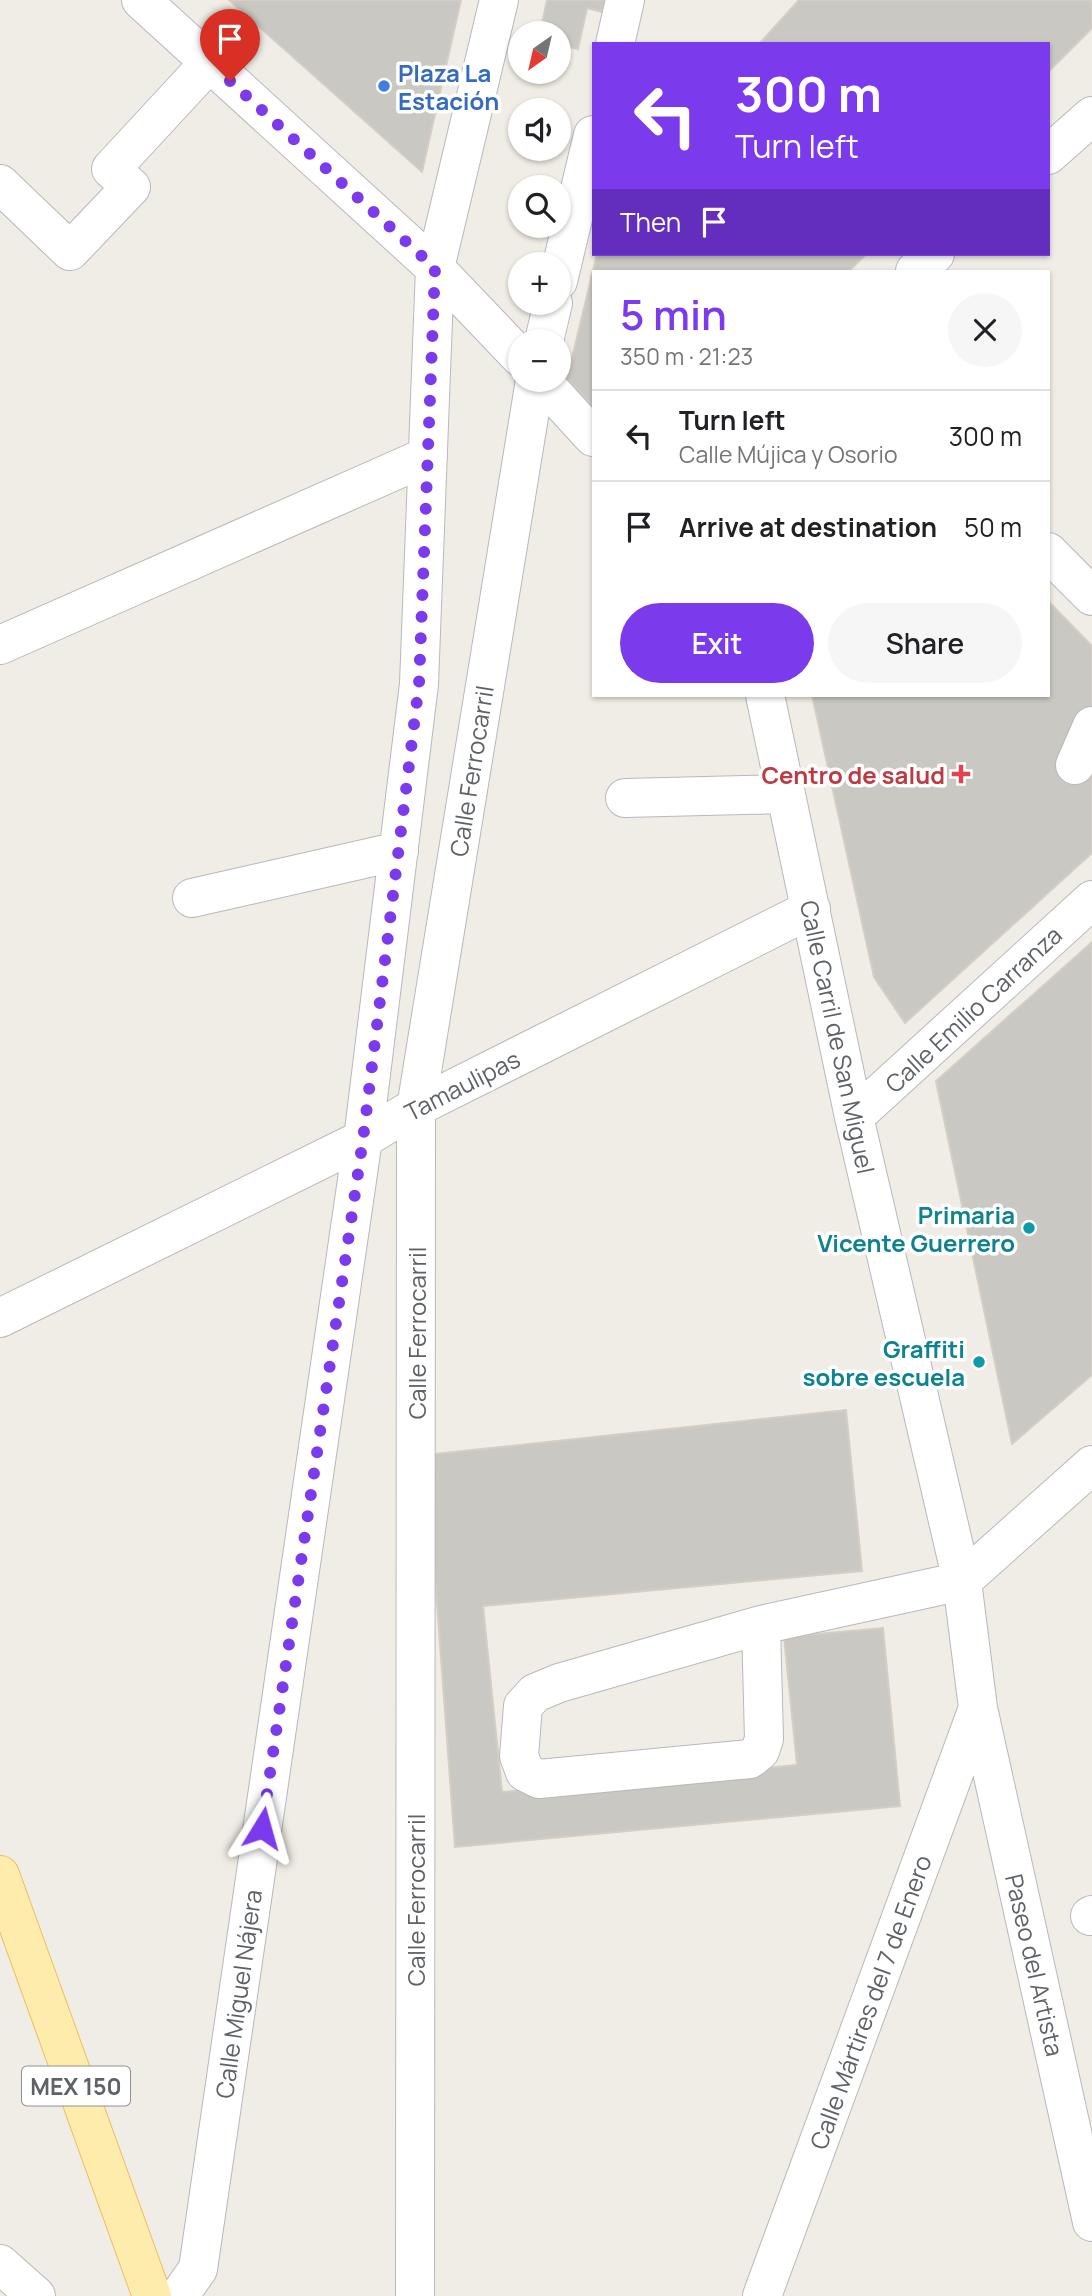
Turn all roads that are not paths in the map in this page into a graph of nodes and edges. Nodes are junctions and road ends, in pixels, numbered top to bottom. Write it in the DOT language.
graph roads {
  1 [pos="141,0"];
  2 [pos="499,0"];
  3 [pos="625,0"];
  4 [pos="615,42"];
  5 [pos="210,62"];
  6 [pos="1092,116"];
  7 [pos="592,139"];
  8 [pos="1050,153"];
  9 [pos="0,184"];
  10 [pos="565,252"];
  11 [pos="933,256"];
  12 [pos="435,268"];
  13 [pos="916,270"];
  14 [pos="508,344"];
  15 [pos="533,392"];
  16 [pos="552,392"];
  17 [pos="592,436"];
  18 [pos="428,456"];
  19 [pos="1050,554"];
  20 [pos="1092,596"];
  21 [pos="0,645"];
  22 [pos="765,697"];
  23 [pos="1092,726"];
  24 [pos="1075,765"];
  25 [pos="786,794"];
  26 [pos="625,797"];
  27 [pos="398,851"];
  28 [pos="192,898"];
  29 [pos="1092,900"];
  30 [pos="811,909"];
  31 [pos="416,1108"];
  32 [pos="854,1118"];
  33 [pos="363,1139"];
  34 [pos="0,1318"];
  35 [pos="1092,1465"];
  36 [pos="962,1581"];
  37 [pos="761,1625"];
  38 [pos="978,1708"];
  39 [pos="0,1875"];
  40 [pos="1092,2222"];
  41 [pos="0,2264"];
  42 [pos="36,2296"];
  43 [pos="152,2296"];
  44 [pos="179,2296"];
  45 [pos="415,2296"];
  46 [pos="762,2296"];
  1 -- 5 [label="street"];
  2 -- 12 [label="street, Calle Miguel Nájera"];
  3 -- 4 [label="street"];
  5 -- 9 [label="street"];
  5 -- 12 [label="street"];
  6 -- 8 [label="street"];
  7 -- 10 [label="street"];
  11 -- 13 [label="street"];
  12 -- 14 [label="street"];
  12 -- 18 [label="street, Calle Miguel Nájera"];
  15 -- 31 [label="street, Calle Ferrocarril"];
  16 -- 17 [label="street"];
  18 -- 21 [label="street"];
  18 -- 27 [label="street, Calle Miguel Nájera"];
  19 -- 20 [label="street"];
  22 -- 25 [label="street, Calle Carril de San Miguel"];
  23 -- 24 [label="street"];
  25 -- 26 [label="street"];
  25 -- 30 [label="street, Calle Carril de San Miguel"];
  27 -- 28 [label="street"];
  27 -- 33 [label="street, Calle Miguel Nájera"];
  29 -- 32 [label="street, Calle Emilio Carranza"];
  30 -- 31 [label="street, Tamaulipas"];
  30 -- 32 [label="street, Calle Carril de San Miguel"];
  31 -- 33 [label="street, Tamaulipas"];
  31 -- 45 [label="street, Calle Ferrocarril"];
  32 -- 36 [label="street, Calle Carril de San Miguel"];
  33 -- 34 [label="street, Tamaulipas"];
  33 -- 44 [label="street, Calle Miguel Nájera"];
  35 -- 36 [label="street"];
  36 -- 37 [label="street"];
  36 -- 38 [label="street, Calle Carril de San Miguel"];
  37 -- 37 [label="street"];
  38 -- 40 [label="street, Paseo del Artista"];
  38 -- 46 [label="street, Calle Mártires del 7 de Enero"];
  39 -- 43 [label="main road, MEX 150"];
  41 -- 42 [label="street"];
}
